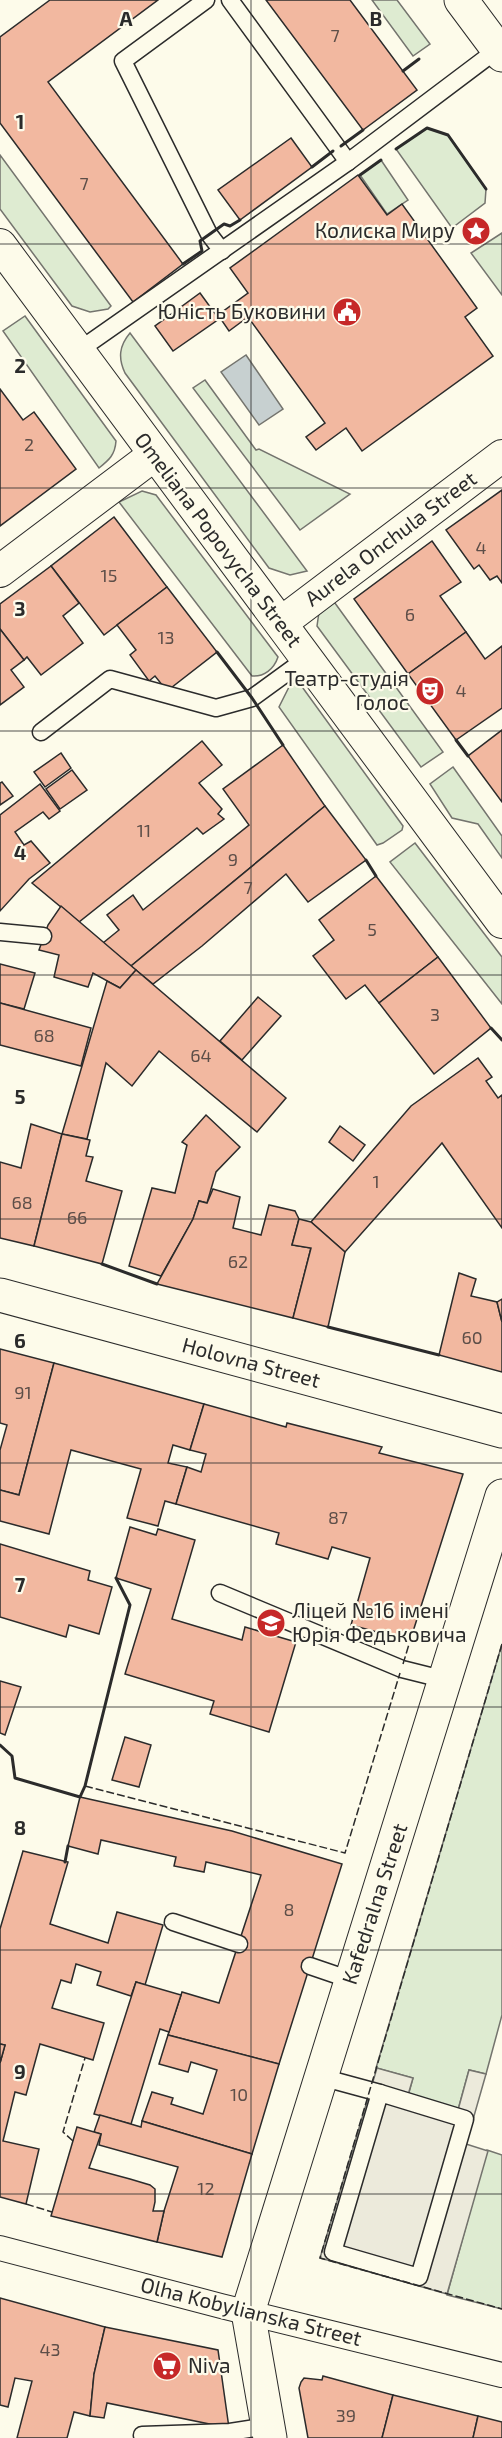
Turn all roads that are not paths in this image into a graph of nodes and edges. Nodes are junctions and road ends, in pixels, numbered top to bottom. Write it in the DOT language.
graph roads {
  1 [pos="207,0"];
  2 [pos="230,0"];
  3 [pos="461,0"];
  4 [pos="500,52"];
  5 [pos="348,162"];
  6 [pos="0,245"];
  7 [pos="222,251"];
  8 [pos="78,351"];
  9 [pos="154,455"];
  10 [pos="502,456"];
  11 [pos="0,571"];
  12 [pos="281,623"];
  13 [pos="307,658"];
  14 [pos="41,732"];
  15 [pos="502,922"];
  16 [pos="0,932"];
  17 [pos="43,936"];
  18 [pos="0,1295"];
  19 [pos="502,1431"];
  20 [pos="502,1496"];
  21 [pos="220,1593"];
  22 [pos="446,1680"];
  23 [pos="173,1922"];
  24 [pos="239,1944"];
  25 [pos="310,1966"];
  26 [pos="351,1980"];
  27 [pos="321,2077"];
  28 [pos="380,2094"];
  29 [pos="0,2248"];
  30 [pos="248,2312"];
  31 [pos="502,2375"];
  32 [pos="269,2432"];
  33 [pos="142,2434"];
  1 -- 7 [label="lane"];
  2 -- 5 [label="lane"];
  3 -- 4 [label="street"];
  4 -- 5 [label="lane"];
  5 -- 7 [label="lane"];
  6 -- 8 [label="street, Omeliana Popovycha Street"];
  7 -- 8 [label="lane"];
  8 -- 9 [label="street, Omeliana Popovycha Street"];
  9 -- 11 [label="street"];
  9 -- 12 [label="street, Omeliana Popovycha Street"];
  10 -- 12 [label="street, Aurela Onchula Street"];
  12 -- 13 [label="street, Omeliana Popovycha Street"];
  13 -- 14 [label="lane"];
  13 -- 15 [label="street, Omeliana Popovycha Street"];
  16 -- 17 [label="lane"];
  18 -- 19 [label="street, Holovna Street"];
  20 -- 22 [label="street, Kafedralna Street"];
  21 -- 22 [label="lane"];
  22 -- 26 [label="street, Kafedralna Street"];
  23 -- 24 [label="lane"];
  25 -- 26 [label="lane"];
  26 -- 27 [label="street, Kafedralna Street"];
  27 -- 28 [label="lane"];
  27 -- 30 [label="street, Kafedralna Street"];
  28 -- 28 [label="lane"];
  29 -- 30 [label="street, Olha Kobylianska Street"];
  30 -- 31 [label="street, Olha Kobylianska Street"];
  30 -- 32 [label="street"];
  32 -- 33 [label="lane"];
}
